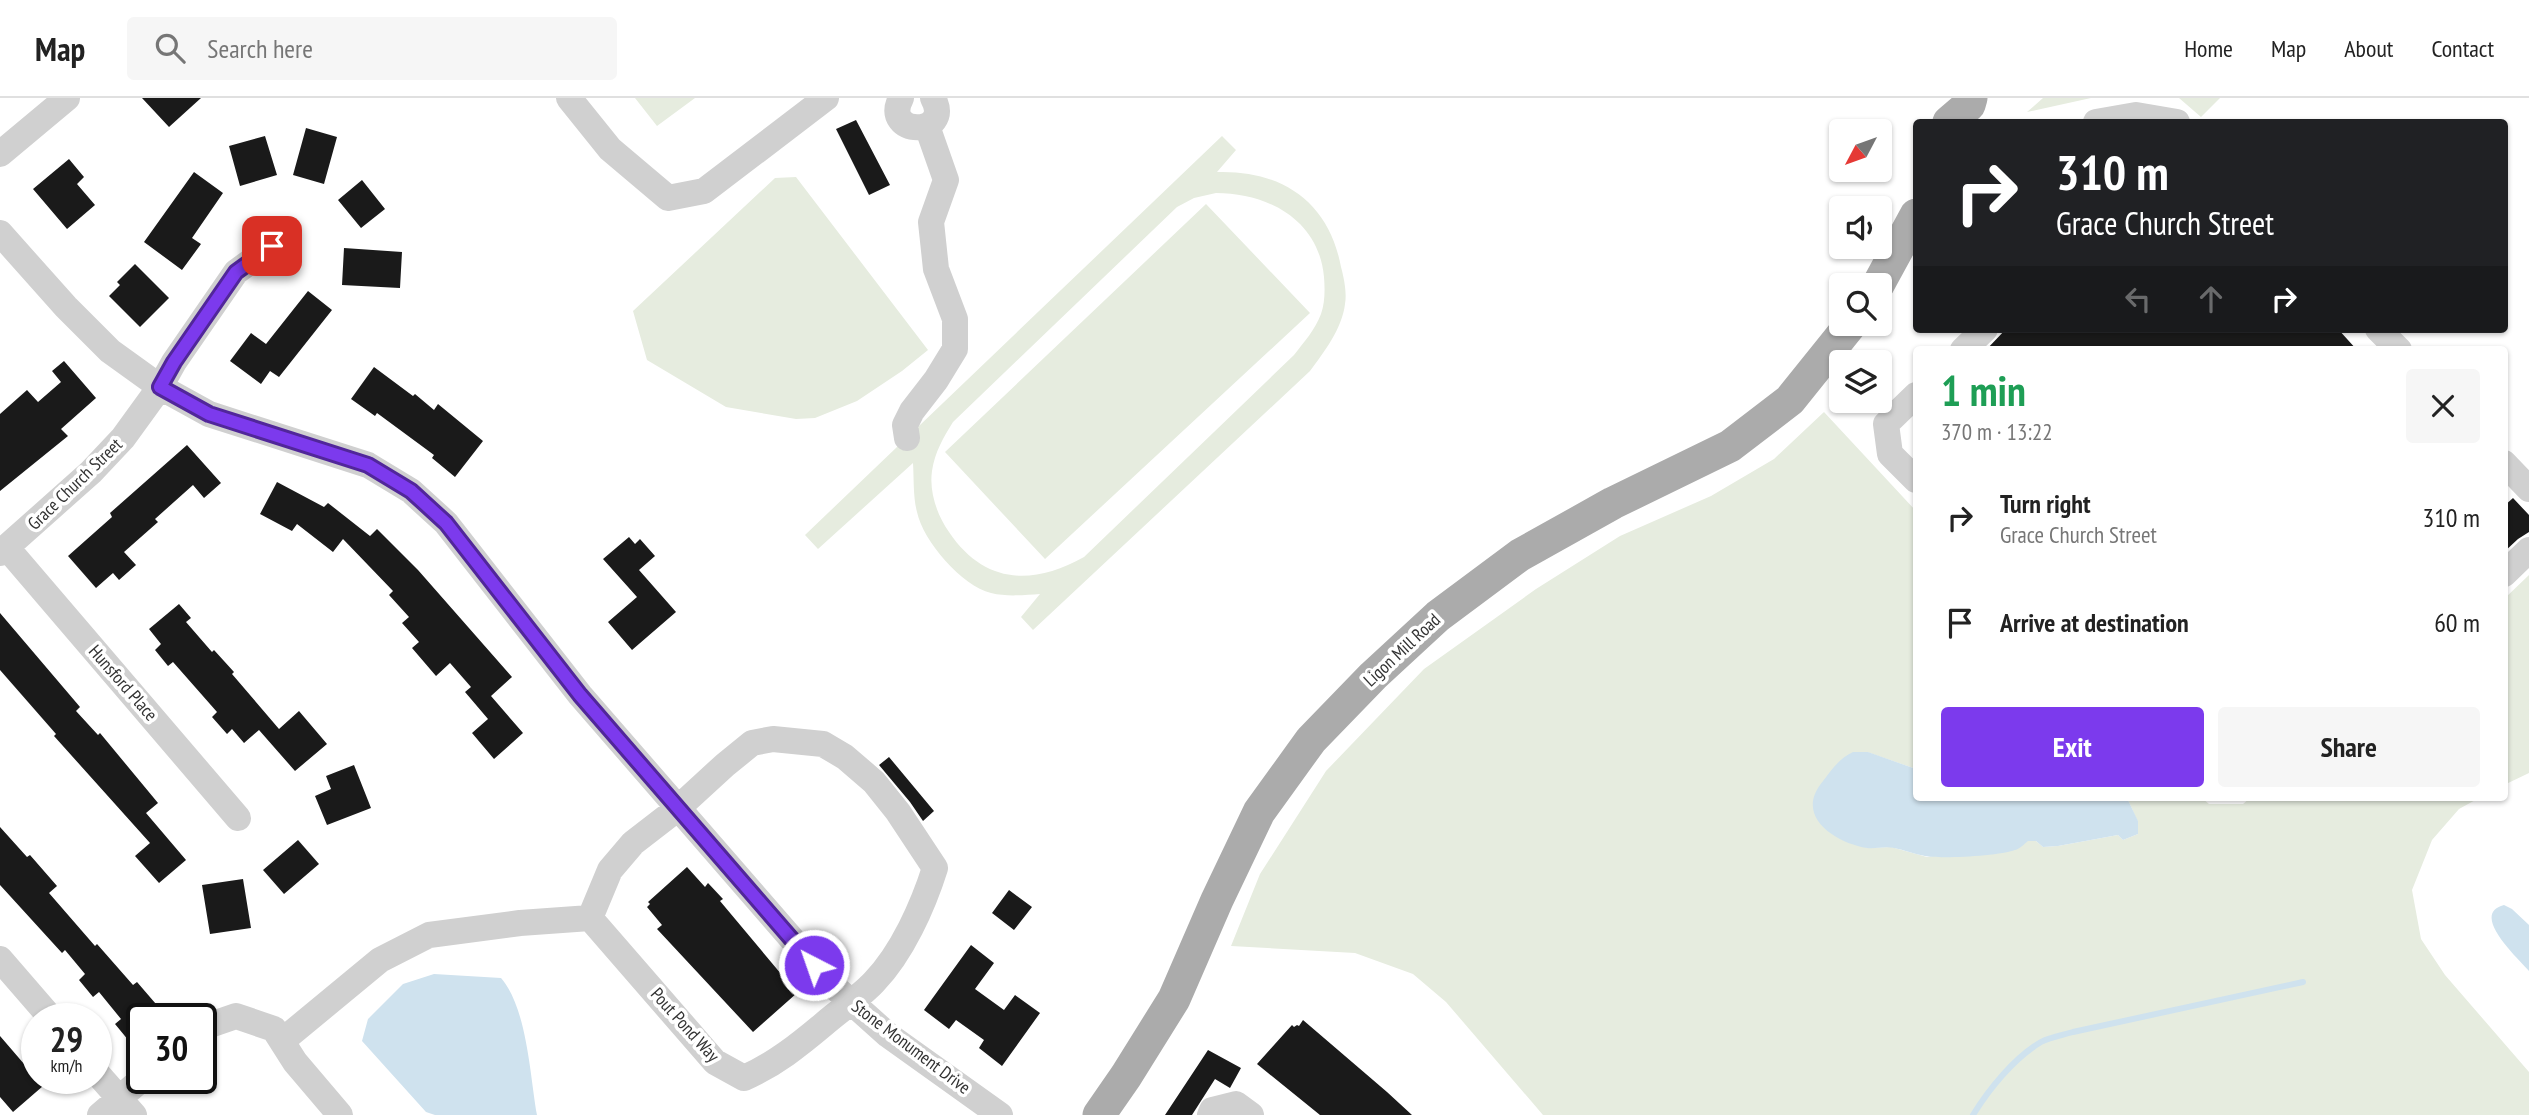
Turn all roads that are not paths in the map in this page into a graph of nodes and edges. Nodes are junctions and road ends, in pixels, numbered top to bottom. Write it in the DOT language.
graph roads {
  1 [pos="67,98"];
  2 [pos="569,98"];
  3 [pos="826,98"];
  4 [pos="901,98"];
  5 [pos="933,98"];
  6 [pos="2113,119"];
  7 [pos="2159,119"];
  8 [pos="927,126"];
  9 [pos="0,154"];
  10 [pos="1913,221"];
  11 [pos="0,233"];
  12 [pos="272,246"];
  13 [pos="1885,273"];
  14 [pos="1981,333"];
  15 [pos="2382,333"];
  16 [pos="1841,336"];
  17 [pos="1967,346"];
  18 [pos="2395,346"];
  19 [pos="160,387"];
  20 [pos="1913,398"];
  21 [pos="907,438"];
  22 [pos="2508,467"];
  23 [pos="1913,477"];
  24 [pos="2529,489"];
  25 [pos="4,551"];
  26 [pos="2529,551"];
  27 [pos="2508,570"];
  28 [pos="677,809"];
  29 [pos="238,818"];
  30 [pos="590,918"];
  31 [pos="0,958"];
  32 [pos="850,1002"];
  33 [pos="38,1003"];
  34 [pos="217,1023"];
  35 [pos="282,1041"];
  36 [pos="130,1094"];
  37 [pos="117,1109"];
  38 [pos="340,1115"];
  39 [pos="1000,1115"];
  40 [pos="1099,1115"];
  41 [pos="1210,1115"];
  42 [pos="1251,1115"];
  1 -- 9 [label="street"];
  2 -- 3 [label="street"];
  4 -- 8 [label="street"];
  5 -- 8 [label="street"];
  6 -- 7 [label="street"];
  8 -- 21 [label="street"];
  10 -- 13 [label="main road"];
  11 -- 19 [label="street, Stone Monument Drive"];
  12 -- 19 [label="street, Grace Church Street"];
  14 -- 17 [label="street"];
  15 -- 18 [label="street"];
  16 -- 40 [label="main road, Ligon Mill Road"];
  19 -- 25 [label="street, Grace Church Street"];
  19 -- 28 [label="street, Stone Monument Drive"];
  20 -- 23 [label="street"];
  22 -- 24 [label="street"];
  25 -- 29 [label="street, Hunsford Place"];
  26 -- 27 [label="street"];
  28 -- 30 [label="street, Pout Pond Way"];
  28 -- 32 [label="street, Stone Monument Drive"];
  28 -- 32 [label="street, Pout Pond Way"];
  30 -- 32 [label="street, Pout Pond Way"];
  30 -- 35 [label="street"];
  31 -- 33 [label="street"];
  32 -- 39 [label="street, Stone Monument Drive"];
  34 -- 35 [label="street"];
  35 -- 38 [label="street"];
  36 -- 37 [label="street"];
  41 -- 42 [label="street"];
}
